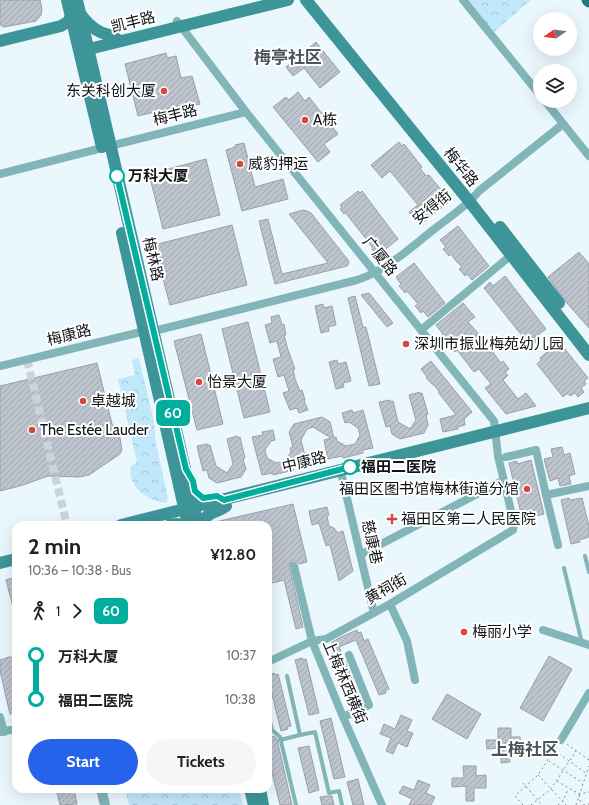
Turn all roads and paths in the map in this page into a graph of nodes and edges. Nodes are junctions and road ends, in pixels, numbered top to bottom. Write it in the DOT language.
graph roads {
  1 [pos="67,0"];
  2 [pos="77,0"];
  3 [pos="261,0"];
  4 [pos="288,0"];
  5 [pos="306,0"];
  6 [pos="317,0"];
  7 [pos="463,0"];
  8 [pos="76,14"];
  9 [pos="179,24"];
  10 [pos="114,40"];
  11 [pos="0,42"];
  12 [pos="83,47"];
  13 [pos="533,86"];
  14 [pos="99,94"];
  15 [pos="551,108"];
  16 [pos="246,112"];
  17 [pos="564,124"];
  18 [pos="106,147"];
  19 [pos="589,156"];
  20 [pos="0,174"];
  21 [pos="472,196"];
  22 [pos="515,252"];
  23 [pos="374,271"];
  24 [pos="150,330"];
  25 [pos="421,330"];
  26 [pos="589,342"];
  27 [pos="589,355"];
  28 [pos="0,366"];
  29 [pos="589,408"];
  30 [pos="589,416"];
  31 [pos="496,435"];
  32 [pos="506,457"];
  33 [pos="181,470"];
  34 [pos="342,477"];
  35 [pos="504,480"];
  36 [pos="589,486"];
  37 [pos="546,496"];
  38 [pos="225,503"];
  39 [pos="190,517"];
  40 [pos="157,521"];
  41 [pos="166,521"];
  42 [pos="203,521"];
  43 [pos="513,530"];
  44 [pos="558,546"];
  45 [pos="12,552"];
  46 [pos="0,555"];
  47 [pos="360,555"];
  48 [pos="585,556"];
  49 [pos="12,559"];
  50 [pos="0,562"];
  51 [pos="294,566"];
  52 [pos="564,568"];
  53 [pos="589,572"];
  54 [pos="390,604"];
  55 [pos="374,613"];
  56 [pos="543,630"];
  57 [pos="312,641"];
  58 [pos="586,645"];
  59 [pos="349,654"];
  60 [pos="272,660"];
  61 [pos="287,676"];
  62 [pos="415,680"];
  63 [pos="589,693"];
  64 [pos="343,717"];
  65 [pos="0,718"];
  66 [pos="12,730"];
  67 [pos="272,730"];
  68 [pos="2,732"];
  69 [pos="300,735"];
  70 [pos="280,740"];
  71 [pos="561,740"];
  72 [pos="555,751"];
  73 [pos="576,751"];
  74 [pos="589,760"];
  75 [pos="548,761"];
  76 [pos="570,762"];
  77 [pos="589,766"];
  78 [pos="589,769"];
  79 [pos="563,771"];
  80 [pos="589,771"];
  81 [pos="586,773"];
  82 [pos="538,775"];
  83 [pos="557,781"];
  84 [pos="523,783"];
  85 [pos="583,783"];
  86 [pos="526,787"];
  87 [pos="569,788"];
  88 [pos="550,789"];
  89 [pos="589,792"];
  90 [pos="102,793"];
  91 [pos="251,793"];
  92 [pos="261,793"];
  93 [pos="579,794"];
  94 [pos="537,800"];
  95 [pos="563,801"];
  96 [pos="589,804"];
  97 [pos="105,805"];
  98 [pos="254,805"];
  99 [pos="263,805"];
  100 [pos="296,805"];
  101 [pos="342,805"];
  102 [pos="382,805"];
  103 [pos="523,805"];
  104 [pos="531,805"];
  105 [pos="542,805"];
  106 [pos="558,805"];
  107 [pos="566,805"];
  108 [pos="576,805"];
  109 [pos="582,805"];
  1 -- 8 [label="main road, 梅林路"];
  2 -- 8 [label="main road, 梅林路"];
  3 -- 9 [label="main road, 凯丰路"];
  4 -- 9 [label="main road, 凯丰路"];
  5 -- 21 [label="main road, 梅华路"];
  6 -- 21 [label="main road, 梅华路"];
  7 -- 13 [label="street"];
  8 -- 10 [label="main road"];
  8 -- 11 [label="main road"];
  8 -- 12 [label="main road, 梅林路"];
  9 -- 10 [label="main road, 凯丰路"];
  9 -- 16 [label="street, 广厦路"];
  10 -- 12 [label="main road, 凯丰路"];
  10 -- 14 [label="main road"];
  12 -- 14 [label="main road, 梅林路"];
  12 -- 18 [label="main road, 梅林路"];
  14 -- 18 [label="main road, 梅林路"];
  15 -- 17 [label="street"];
  16 -- 18 [label="street, 梅丰路"];
  16 -- 23 [label="street, 广厦路"];
  17 -- 19 [label="street"];
  17 -- 21 [label="street, 安得街"];
  18 -- 20 [label="street, 梅丰路"];
  18 -- 24 [label="main road, 梅林路"];
  21 -- 22 [label="main road, 梅华路"];
  21 -- 23 [label="street, 安得街"];
  22 -- 25 [label="street"];
  22 -- 26 [label="main road, 梅华路"];
  22 -- 27 [label="main road, 梅华路"];
  23 -- 24 [label="street, 安得街"];
  23 -- 25 [label="street, 广厦路"];
  24 -- 28 [label="street, 梅康路"];
  24 -- 33 [label="main road, 梅林路"];
  25 -- 31 [label="street, 广厦路"];
  29 -- 31 [label="main road, 中康路"];
  30 -- 31 [label="main road, 中康路"];
  31 -- 34 [label="main road, 中康路"];
  31 -- 35 [label="street, 广厦路"];
  31 -- 38 [label="main road, 中康路"];
  32 -- 37 [label="street"];
  33 -- 38 [label="main road"];
  33 -- 39 [label="main road, 梅林路"];
  33 -- 40 [label="main road"];
  34 -- 38 [label="main road, 中康路"];
  34 -- 47 [label="street, 慈康巷"];
  35 -- 43 [label="street, 广厦路"];
  35 -- 47 [label="street"];
  36 -- 37 [label="street"];
  37 -- 44 [label="street"];
  38 -- 39 [label="main road, 中康路"];
  38 -- 42 [label="main road"];
  39 -- 41 [label="main road, 中康路"];
  43 -- 54 [label="street, 黄祠街"];
  45 -- 46 [label="main road"];
  47 -- 55 [label="street, 慈康巷"];
  48 -- 53 [label="lane"];
  49 -- 50 [label="main road"];
  51 -- 57 [label="street, 上梅林西横街"];
  52 -- 58 [label="lane"];
  54 -- 55 [label="street, 黄祠街"];
  54 -- 62 [label="street"];
  55 -- 57 [label="street, 黄祠街"];
  56 -- 58 [label="street"];
  57 -- 60 [label="street, 黄祠街"];
  57 -- 64 [label="street, 上梅林西横街"];
  59 -- 64 [label="street"];
  61 -- 69 [label="lane"];
  63 -- 71 [label="street"];
  64 -- 102 [label="street, 上梅林西横街"];
  65 -- 68 [label="street"];
  66 -- 68 [label="street"];
  67 -- 70 [label="lane"];
  69 -- 70 [label="lane"];
  69 -- 101 [label="lane"];
  70 -- 100 [label="lane"];
  71 -- 72 [label="path"];
  71 -- 73 [label="path"];
  72 -- 75 [label="path"];
  72 -- 76 [label="path"];
  73 -- 74 [label="path"];
  73 -- 76 [label="path"];
  75 -- 79 [label="path"];
  75 -- 82 [label="path"];
  76 -- 79 [label="path"];
  76 -- 81 [label="path"];
  77 -- 78 [label="path"];
  78 -- 80 [label="path"];
  78 -- 81 [label="path"];
  79 -- 83 [label="path"];
  79 -- 85 [label="path"];
  81 -- 85 [label="path"];
  82 -- 86 [label="path"];
  82 -- 88 [label="path"];
  83 -- 87 [label="path"];
  83 -- 88 [label="path"];
  84 -- 86 [label="path"];
  85 -- 93 [label="path"];
  86 -- 94 [label="path"];
  86 -- 103 [label="path"];
  87 -- 93 [label="path"];
  87 -- 95 [label="path"];
  88 -- 94 [label="path"];
  88 -- 95 [label="path"];
  89 -- 93 [label="path"];
  90 -- 97 [label="street"];
  91 -- 98 [label="main road"];
  92 -- 99 [label="main road"];
  93 -- 108 [label="path"];
  93 -- 109 [label="path"];
  94 -- 104 [label="path"];
  94 -- 105 [label="path"];
  95 -- 106 [label="path"];
  95 -- 107 [label="path"];
  96 -- 109 [label="path"];
}
